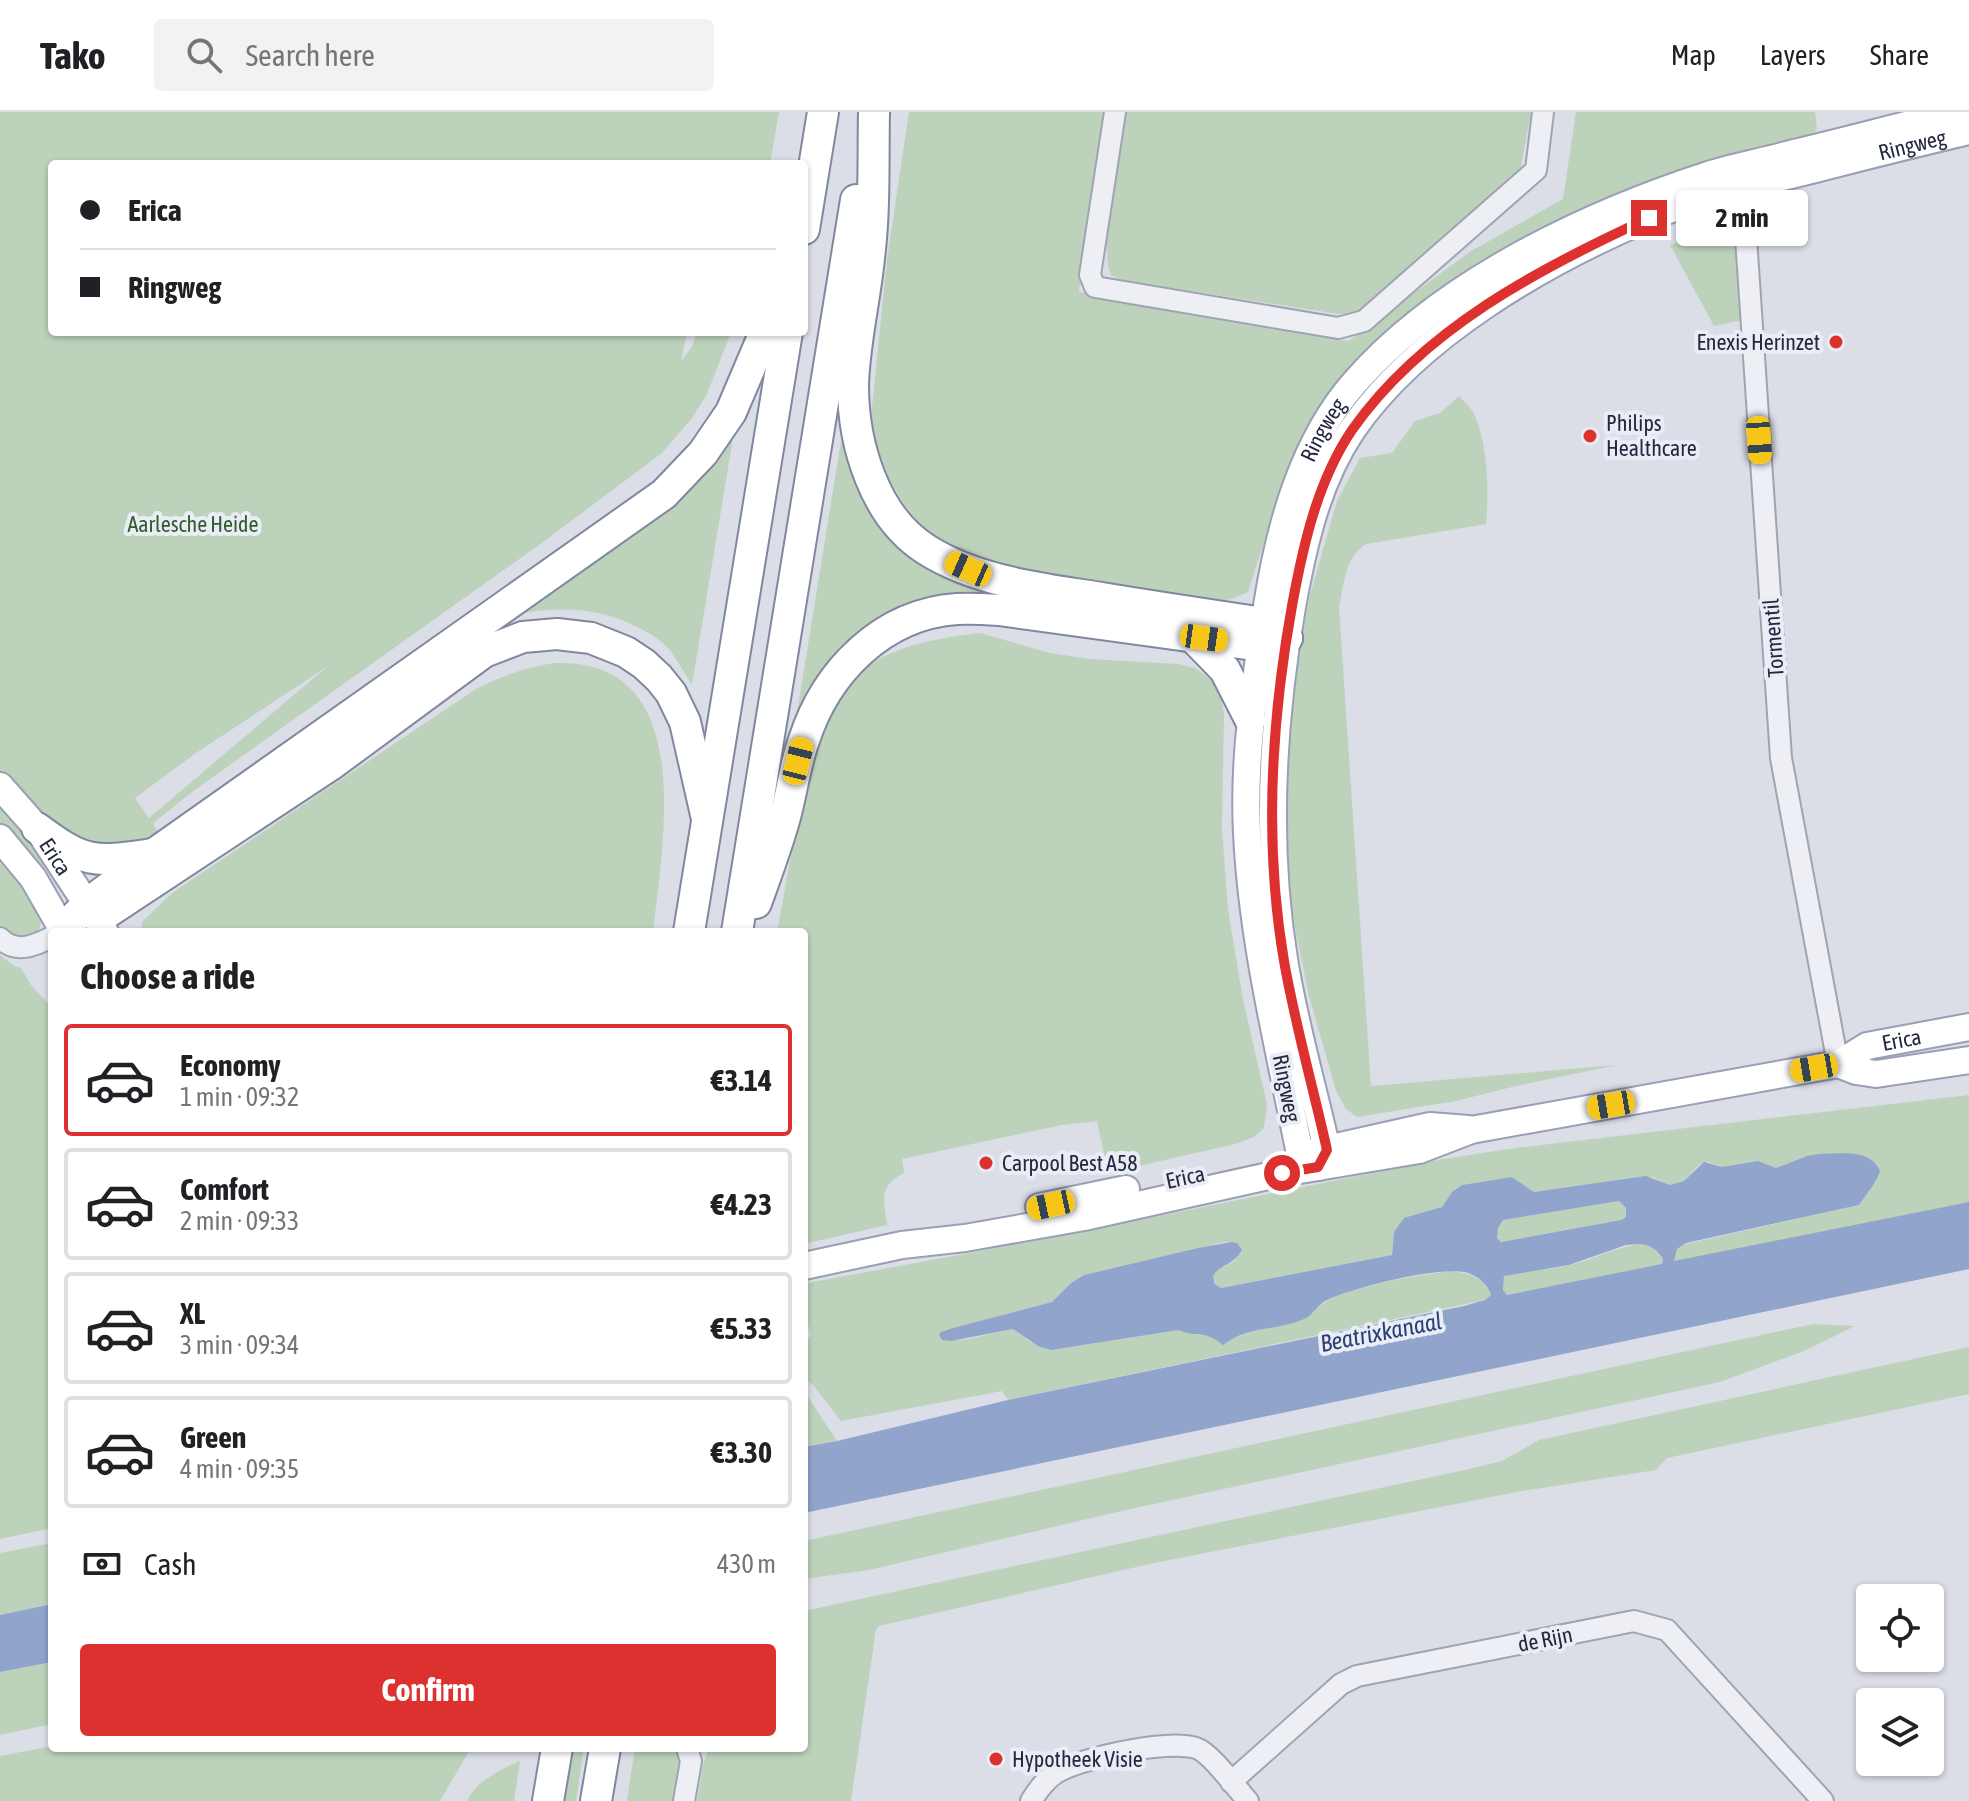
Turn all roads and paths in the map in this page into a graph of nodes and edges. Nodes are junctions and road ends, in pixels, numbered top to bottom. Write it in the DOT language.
graph roads {
  1 [pos="823,112"];
  2 [pos="872,112"];
  3 [pos="1115,112"];
  4 [pos="1543,112"];
  5 [pos="1959,112"];
  6 [pos="1969,131"];
  7 [pos="808,204"];
  8 [pos="1744,208"];
  9 [pos="763,336"];
  10 [pos="786,336"];
  11 [pos="1192,636"];
  12 [pos="1271,636"];
  13 [pos="1250,719"];
  14 [pos="0,786"];
  15 [pos="707,819"];
  16 [pos="37,828"];
  17 [pos="0,838"];
  18 [pos="154,854"];
  19 [pos="96,918"];
  20 [pos="58,928"];
  21 [pos="72,928"];
  22 [pos="690,928"];
  23 [pos="738,928"];
  24 [pos="747,928"];
  25 [pos="0,938"];
  26 [pos="48,939"];
  27 [pos="1969,1027"];
  28 [pos="1969,1060"];
  29 [pos="1838,1064"];
  30 [pos="1315,1157"];
  31 [pos="808,1265"];
  32 [pos="556,1752"];
  33 [pos="604,1752"];
  34 [pos="688,1752"];
  35 [pos="1231,1782"];
  36 [pos="548,1801"];
  37 [pos="596,1801"];
  38 [pos="684,1801"];
  39 [pos="1031,1801"];
  40 [pos="1248,1801"];
  41 [pos="1823,1801"];
  1 -- 7 [label="highway"];
  2 -- 12 [label="highway"];
  2 -- 23 [label="highway"];
  3 -- 4 [label="street"];
  5 -- 12 [label="main road, Ringweg"];
  6 -- 12 [label="main road, Ringweg"];
  8 -- 29 [label="street, Tormentil"];
  9 -- 18 [label="highway"];
  10 -- 15 [label="highway"];
  11 -- 12 [label="highway"];
  11 -- 13 [label="highway"];
  11 -- 24 [label="highway"];
  12 -- 13 [label="main road, Ringweg"];
  12 -- 30 [label="main road, Ringweg"];
  13 -- 30 [label="main road, Ringweg"];
  14 -- 16 [label="main road, Erica"];
  15 -- 19 [label="highway"];
  15 -- 22 [label="highway"];
  16 -- 18 [label="highway"];
  16 -- 19 [label="main road, Erica"];
  17 -- 20 [label="main road, Erica"];
  18 -- 19 [label="highway"];
  19 -- 21 [label="highway"];
  25 -- 26 [label="street"];
  27 -- 29 [label="main road, Erica"];
  28 -- 29 [label="main road, Erica"];
  29 -- 30 [label="main road, Erica"];
  30 -- 31 [label="main road, Erica"];
  32 -- 36 [label="highway"];
  33 -- 37 [label="highway"];
  34 -- 38 [label="street"];
  35 -- 39 [label="street"];
  35 -- 40 [label="street"];
  35 -- 41 [label="street, de Rijn"];
}
